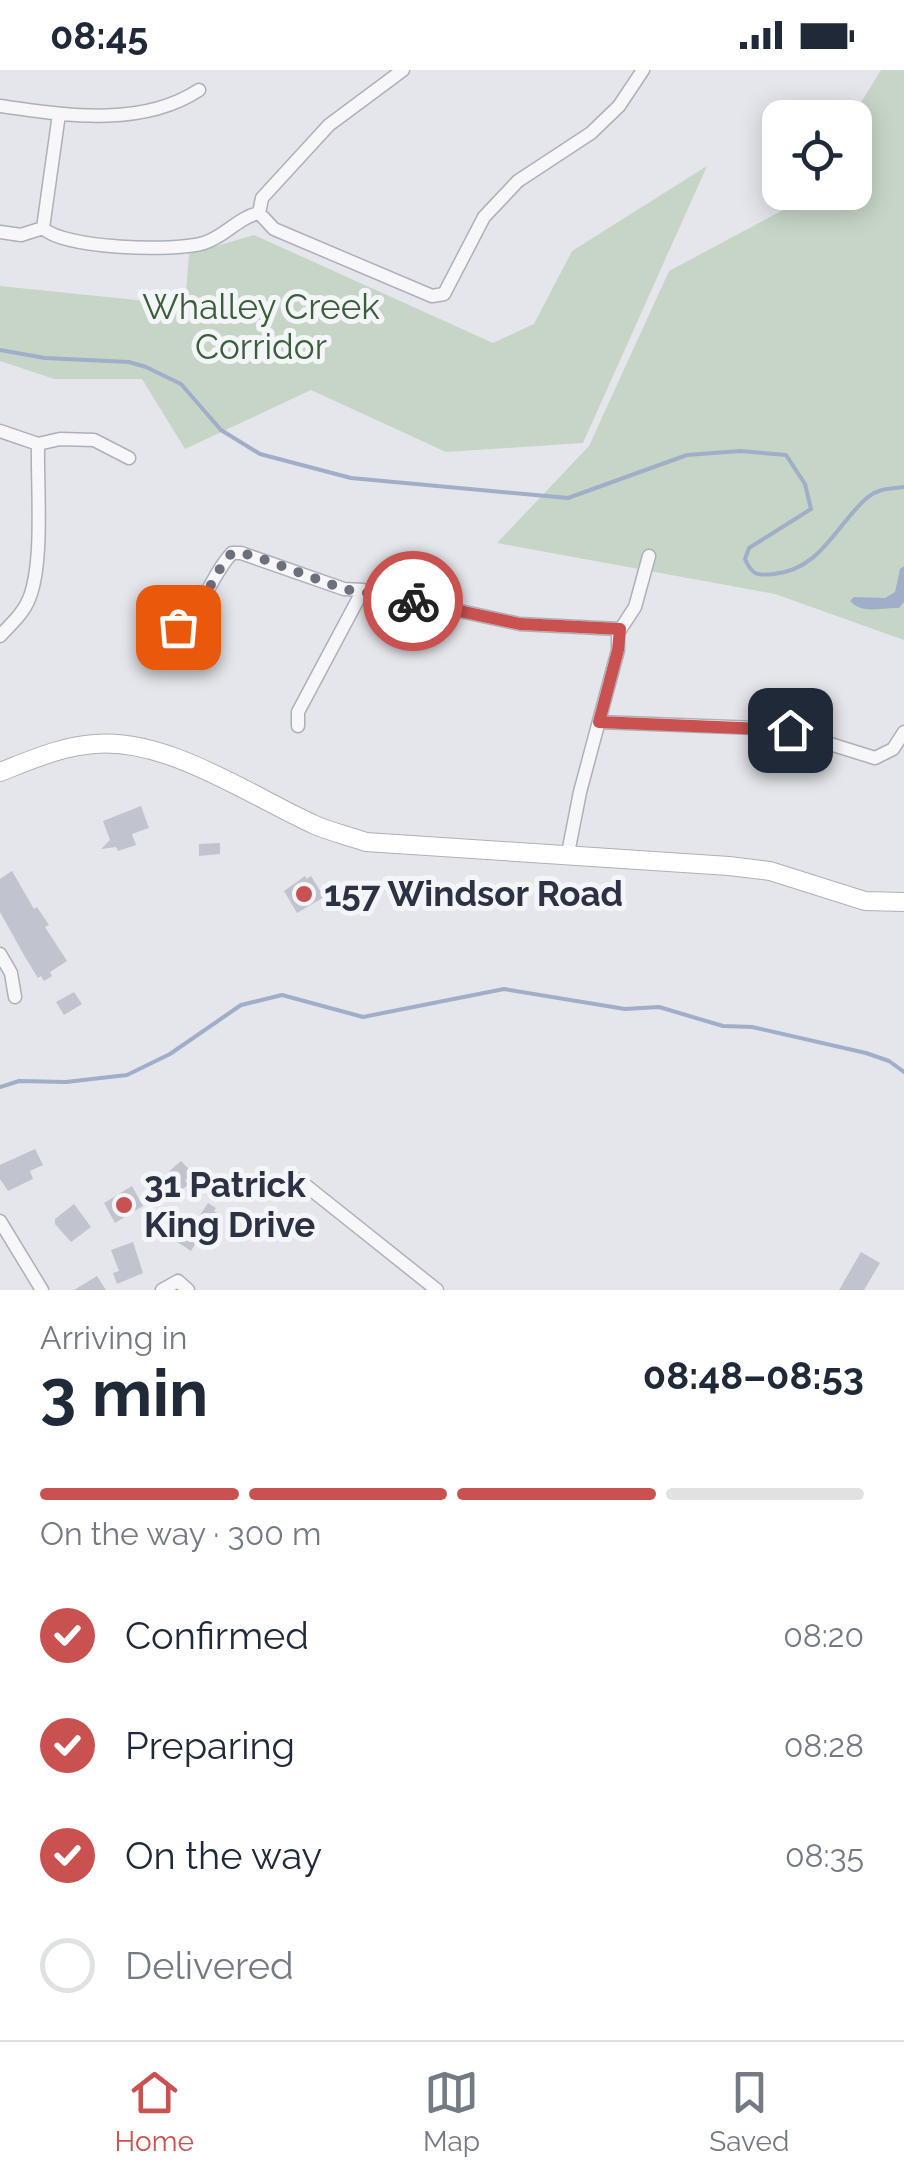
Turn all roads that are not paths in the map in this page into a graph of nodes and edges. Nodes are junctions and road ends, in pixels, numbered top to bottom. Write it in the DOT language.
graph roads {
  1 [pos="403,70"];
  2 [pos="643,70"];
  3 [pos="199,90"];
  4 [pos="0,106"];
  5 [pos="59,114"];
  6 [pos="259,213"];
  7 [pos="43,228"];
  8 [pos="0,232"];
  9 [pos="0,431"];
  10 [pos="38,444"];
  11 [pos="129,458"];
  12 [pos="650,556"];
  13 [pos="363,590"];
  14 [pos="178,627"];
  15 [pos="620,629"];
  16 [pos="0,636"];
  17 [pos="599,722"];
  18 [pos="298,726"];
  19 [pos="904,732"];
  20 [pos="0,772"];
  21 [pos="568,853"];
  22 [pos="904,902"];
  23 [pos="0,954"];
  24 [pos="15,997"];
  25 [pos="299,1180"];
  26 [pos="0,1221"];
  27 [pos="42,1290"];
  28 [pos="162,1290"];
  29 [pos="188,1290"];
  30 [pos="438,1290"];
  1 -- 6 [label="street"];
  2 -- 6 [label="street"];
  3 -- 5 [label="street"];
  4 -- 5 [label="street"];
  5 -- 7 [label="street"];
  6 -- 7 [label="street"];
  7 -- 8 [label="street"];
  9 -- 10 [label="street"];
  10 -- 11 [label="street"];
  10 -- 16 [label="street"];
  12 -- 15 [label="street"];
  13 -- 14 [label="street"];
  13 -- 15 [label="street"];
  13 -- 18 [label="street"];
  15 -- 17 [label="street"];
  17 -- 19 [label="street"];
  17 -- 21 [label="street"];
  20 -- 21 [label="street"];
  21 -- 22 [label="street"];
  23 -- 24 [label="street"];
  25 -- 30 [label="street"];
  26 -- 27 [label="street"];
  28 -- 29 [label="street"];
}
